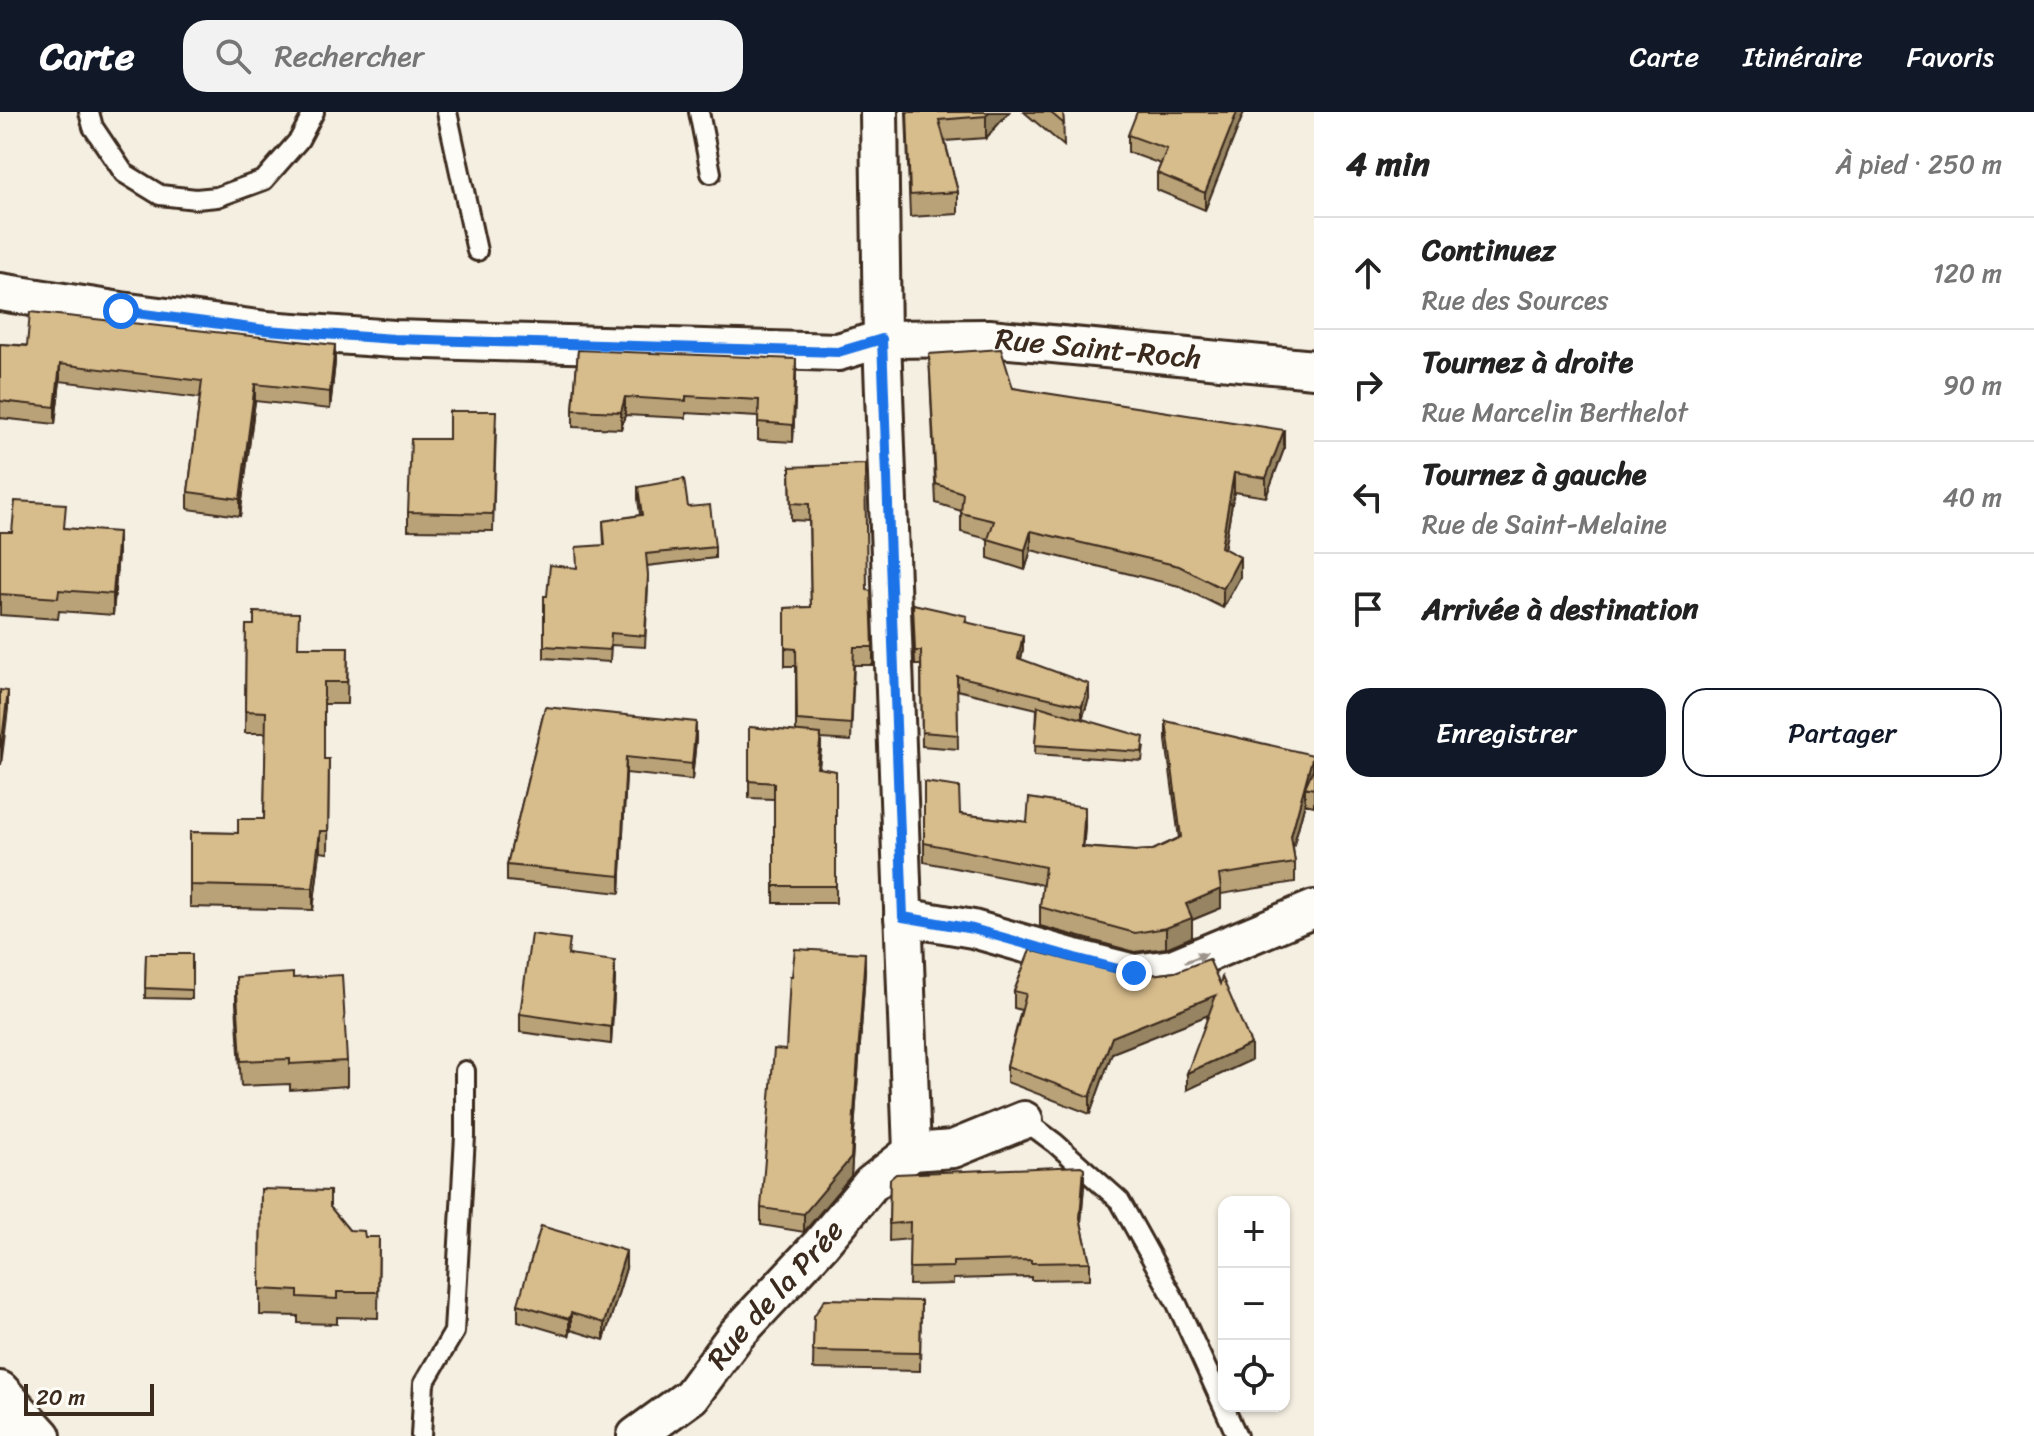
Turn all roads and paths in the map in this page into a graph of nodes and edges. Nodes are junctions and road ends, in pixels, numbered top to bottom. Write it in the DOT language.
graph roads {
  1 [pos="89,112"];
  2 [pos="314,112"];
  3 [pos="447,112"];
  4 [pos="699,112"];
  5 [pos="879,112"];
  6 [pos="711,173"];
  7 [pos="477,251"];
  8 [pos="0,292"];
  9 [pos="882,339"];
  10 [pos="1313,368"];
  11 [pos="1314,909"];
  12 [pos="903,917"];
  13 [pos="465,1071"];
  14 [pos="1024,1120"];
  15 [pos="912,1152"];
  16 [pos="0,1390"];
  17 [pos="0,1423"];
  18 [pos="7,1436"];
  19 [pos="42,1436"];
  20 [pos="421,1436"];
  21 [pos="636,1436"];
  22 [pos="1237,1436"];
  1 -- 2 [label="lane"];
  3 -- 7 [label="lane"];
  4 -- 6 [label="lane"];
  5 -- 9 [label="street"];
  8 -- 9 [label="street, Rue Saint-Roch"];
  9 -- 10 [label="street, Rue Saint-Roch"];
  9 -- 12 [label="street"];
  12 -- 11 [label="street, one-way"];
  12 -- 15 [label="street"];
  13 -- 20 [label="lane"];
  14 -- 15 [label="street"];
  14 -- 22 [label="lane"];
  15 -- 21 [label="street, Rue de la Prée"];
  16 -- 19 [label="street"];
  17 -- 18 [label="main road"];
}
